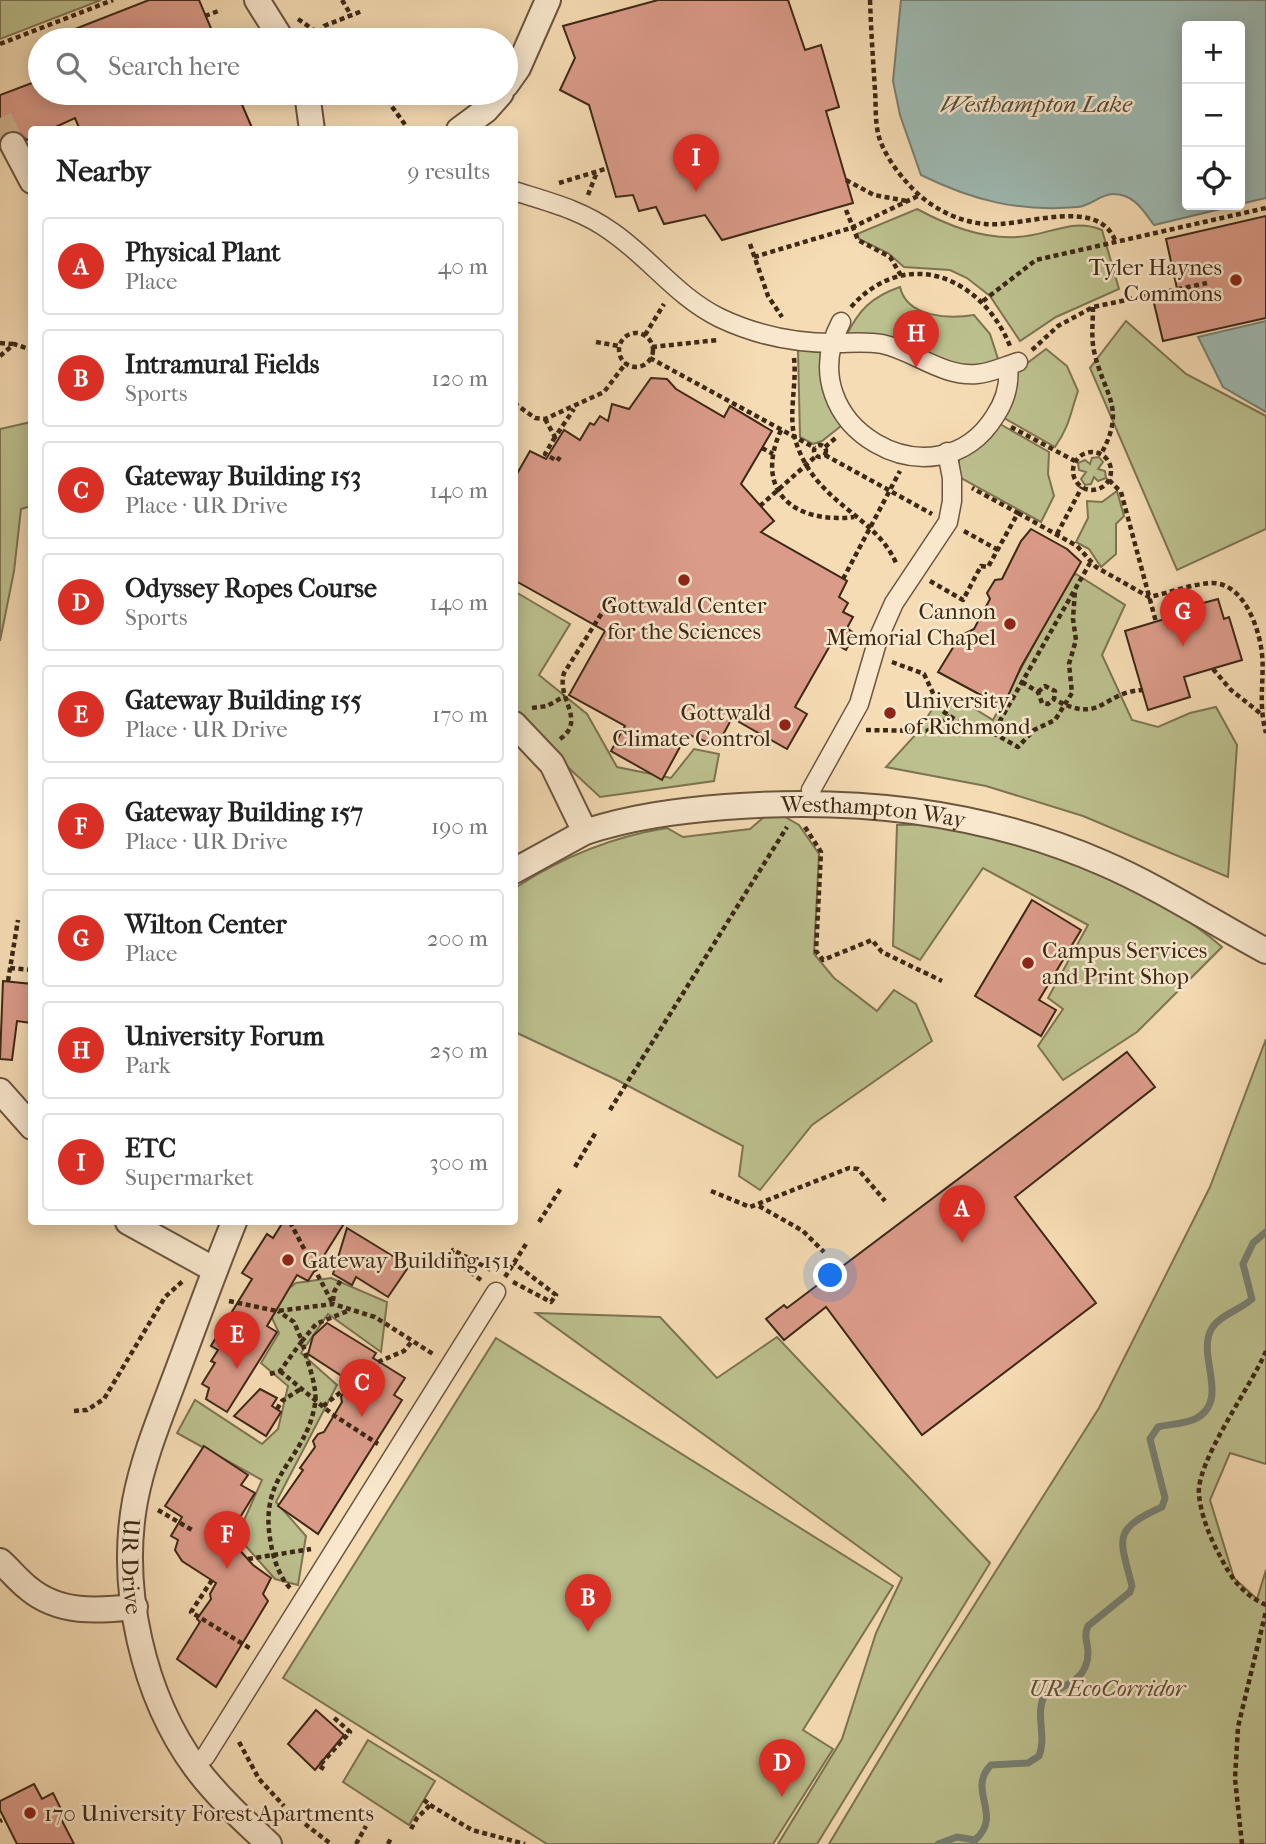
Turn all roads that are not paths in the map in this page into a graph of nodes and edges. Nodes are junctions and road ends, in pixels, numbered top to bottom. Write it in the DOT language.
graph roads {
  1 [pos="257,0"];
  2 [pos="548,0"];
  3 [pos="274,28"];
  4 [pos="518,68"];
  5 [pos="309,105"];
  6 [pos="490,105"];
  7 [pos="311,126"];
  8 [pos="464,126"];
  9 [pos="13,145"];
  10 [pos="28,173"];
  11 [pos="519,192"];
  12 [pos="841,322"];
  13 [pos="832,343"];
  14 [pos="947,452"];
  15 [pos="521,715"];
  16 [pos="811,790"];
  17 [pos="585,832"];
  18 [pos="518,869"];
  19 [pos="1266,951"];
  20 [pos="0,1091"];
  21 [pos="28,1122"];
  22 [pos="133,1225"];
  23 [pos="233,1225"];
  24 [pos="215,1270"];
  25 [pos="496,1292"];
  26 [pos="0,1562"];
  27 [pos="135,1606"];
  28 [pos="205,1757"];
  29 [pos="270,1844"];
  1 -- 3 [label="street"];
  2 -- 4 [label="street"];
  5 -- 7 [label="street"];
  6 -- 8 [label="street"];
  9 -- 10 [label="street"];
  11 -- 13 [label="street"];
  12 -- 13 [label="street"];
  13 -- 14 [label="street"];
  13 -- 14 [label="street"];
  14 -- 16 [label="street"];
  15 -- 17 [label="street"];
  17 -- 18 [label="street"];
  17 -- 19 [label="street, Westhampton Way"];
  20 -- 21 [label="street"];
  22 -- 24 [label="street"];
  23 -- 24 [label="street, UR Drive"];
  24 -- 27 [label="street, UR Drive"];
  25 -- 28 [label="street"];
  26 -- 27 [label="street"];
  27 -- 29 [label="street, UR Drive"];
}
